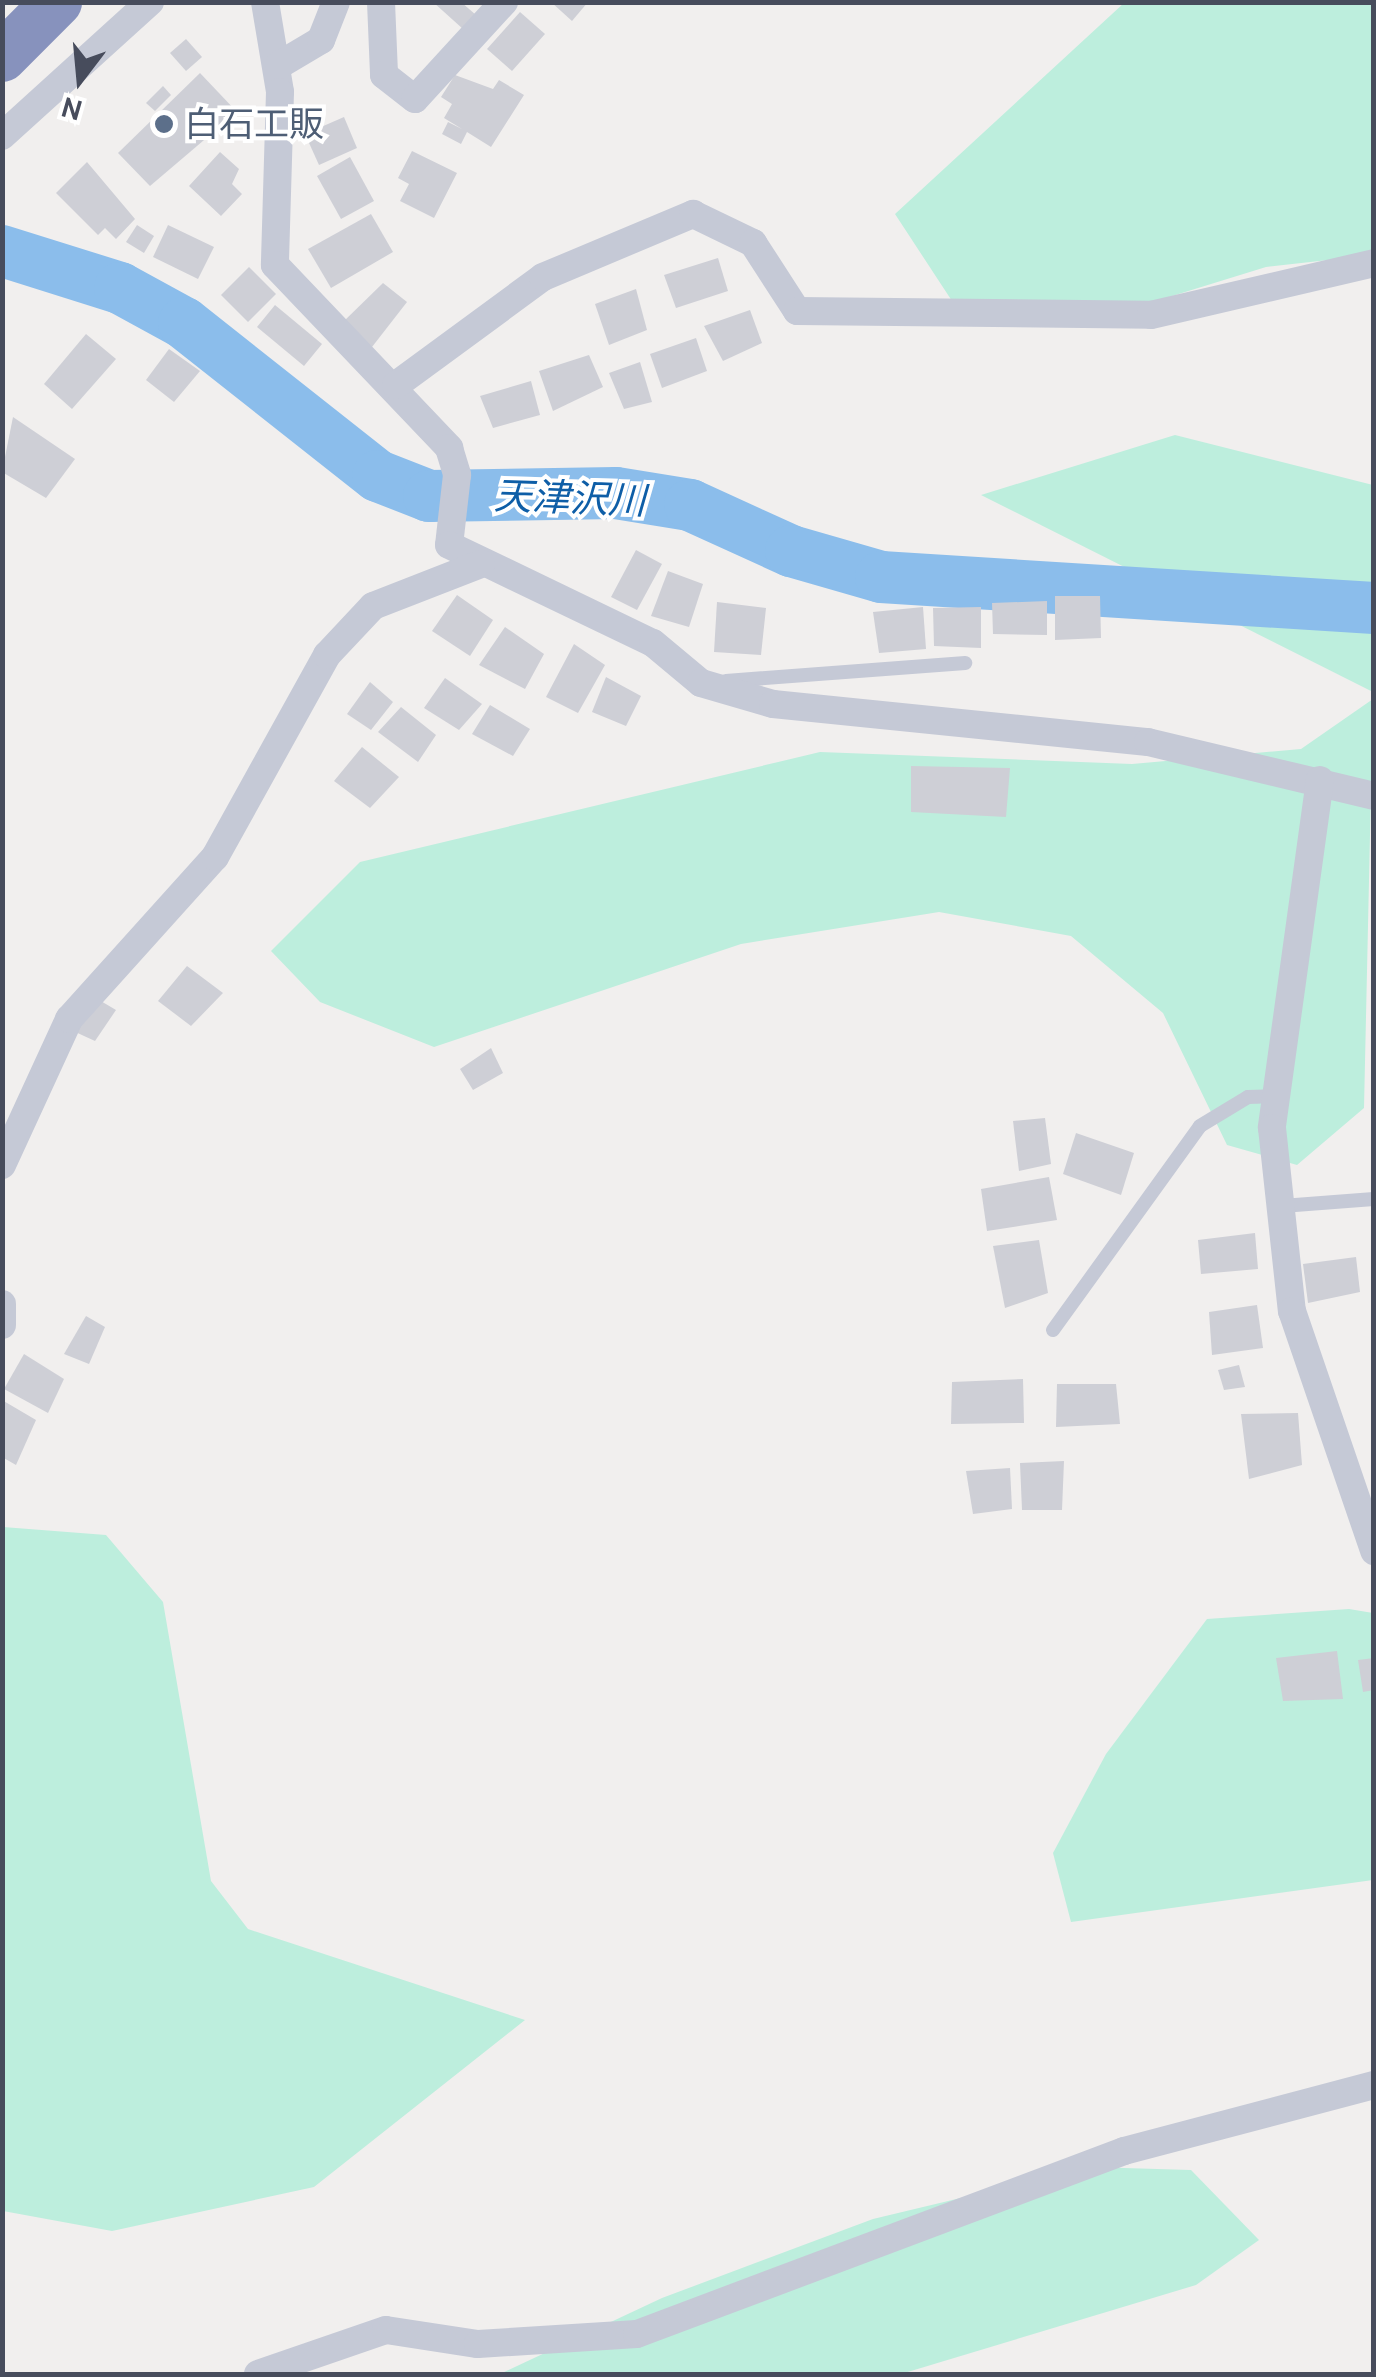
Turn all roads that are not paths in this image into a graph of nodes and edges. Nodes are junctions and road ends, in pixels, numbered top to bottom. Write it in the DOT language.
graph roads {
  1 [pos="57,2"];
  2 [pos="150,2"];
  3 [pos="266,2"];
  4 [pos="336,2"];
  5 [pos="381,2"];
  6 [pos="504,2"];
  7 [pos="2,57"];
  8 [pos="278,65"];
  9 [pos="2,136"];
  10 [pos="1374,263"];
  11 [pos="396,385"];
  12 [pos="481,564"];
  13 [pos="965,663"];
  14 [pos="701,683"];
  15 [pos="1320,780"];
  16 [pos="1374,796"];
  17 [pos="1277,1096"];
  18 [pos="2,1164"];
  19 [pos="1374,1199"];
  20 [pos="1282,1206"];
  21 [pos="2,1304"];
  22 [pos="2,1326"];
  23 [pos="1053,1330"];
  24 [pos="1374,1550"];
  25 [pos="1374,2085"];
  26 [pos="258,2374"];
  1 -- 7 [label="highway"];
  2 -- 9 [label="street"];
  3 -- 8 [label="street"];
  4 -- 8 [label="street"];
  5 -- 6 [label="street"];
  8 -- 11 [label="street"];
  10 -- 11 [label="street"];
  11 -- 12 [label="street"];
  12 -- 14 [label="street"];
  12 -- 18 [label="street"];
  13 -- 14 [label="lane"];
  14 -- 15 [label="street"];
  15 -- 16 [label="street"];
  15 -- 17 [label="street"];
  17 -- 20 [label="street"];
  17 -- 23 [label="lane"];
  19 -- 20 [label="lane"];
  20 -- 24 [label="street"];
  21 -- 22 [label="street"];
  25 -- 26 [label="street"];
}
